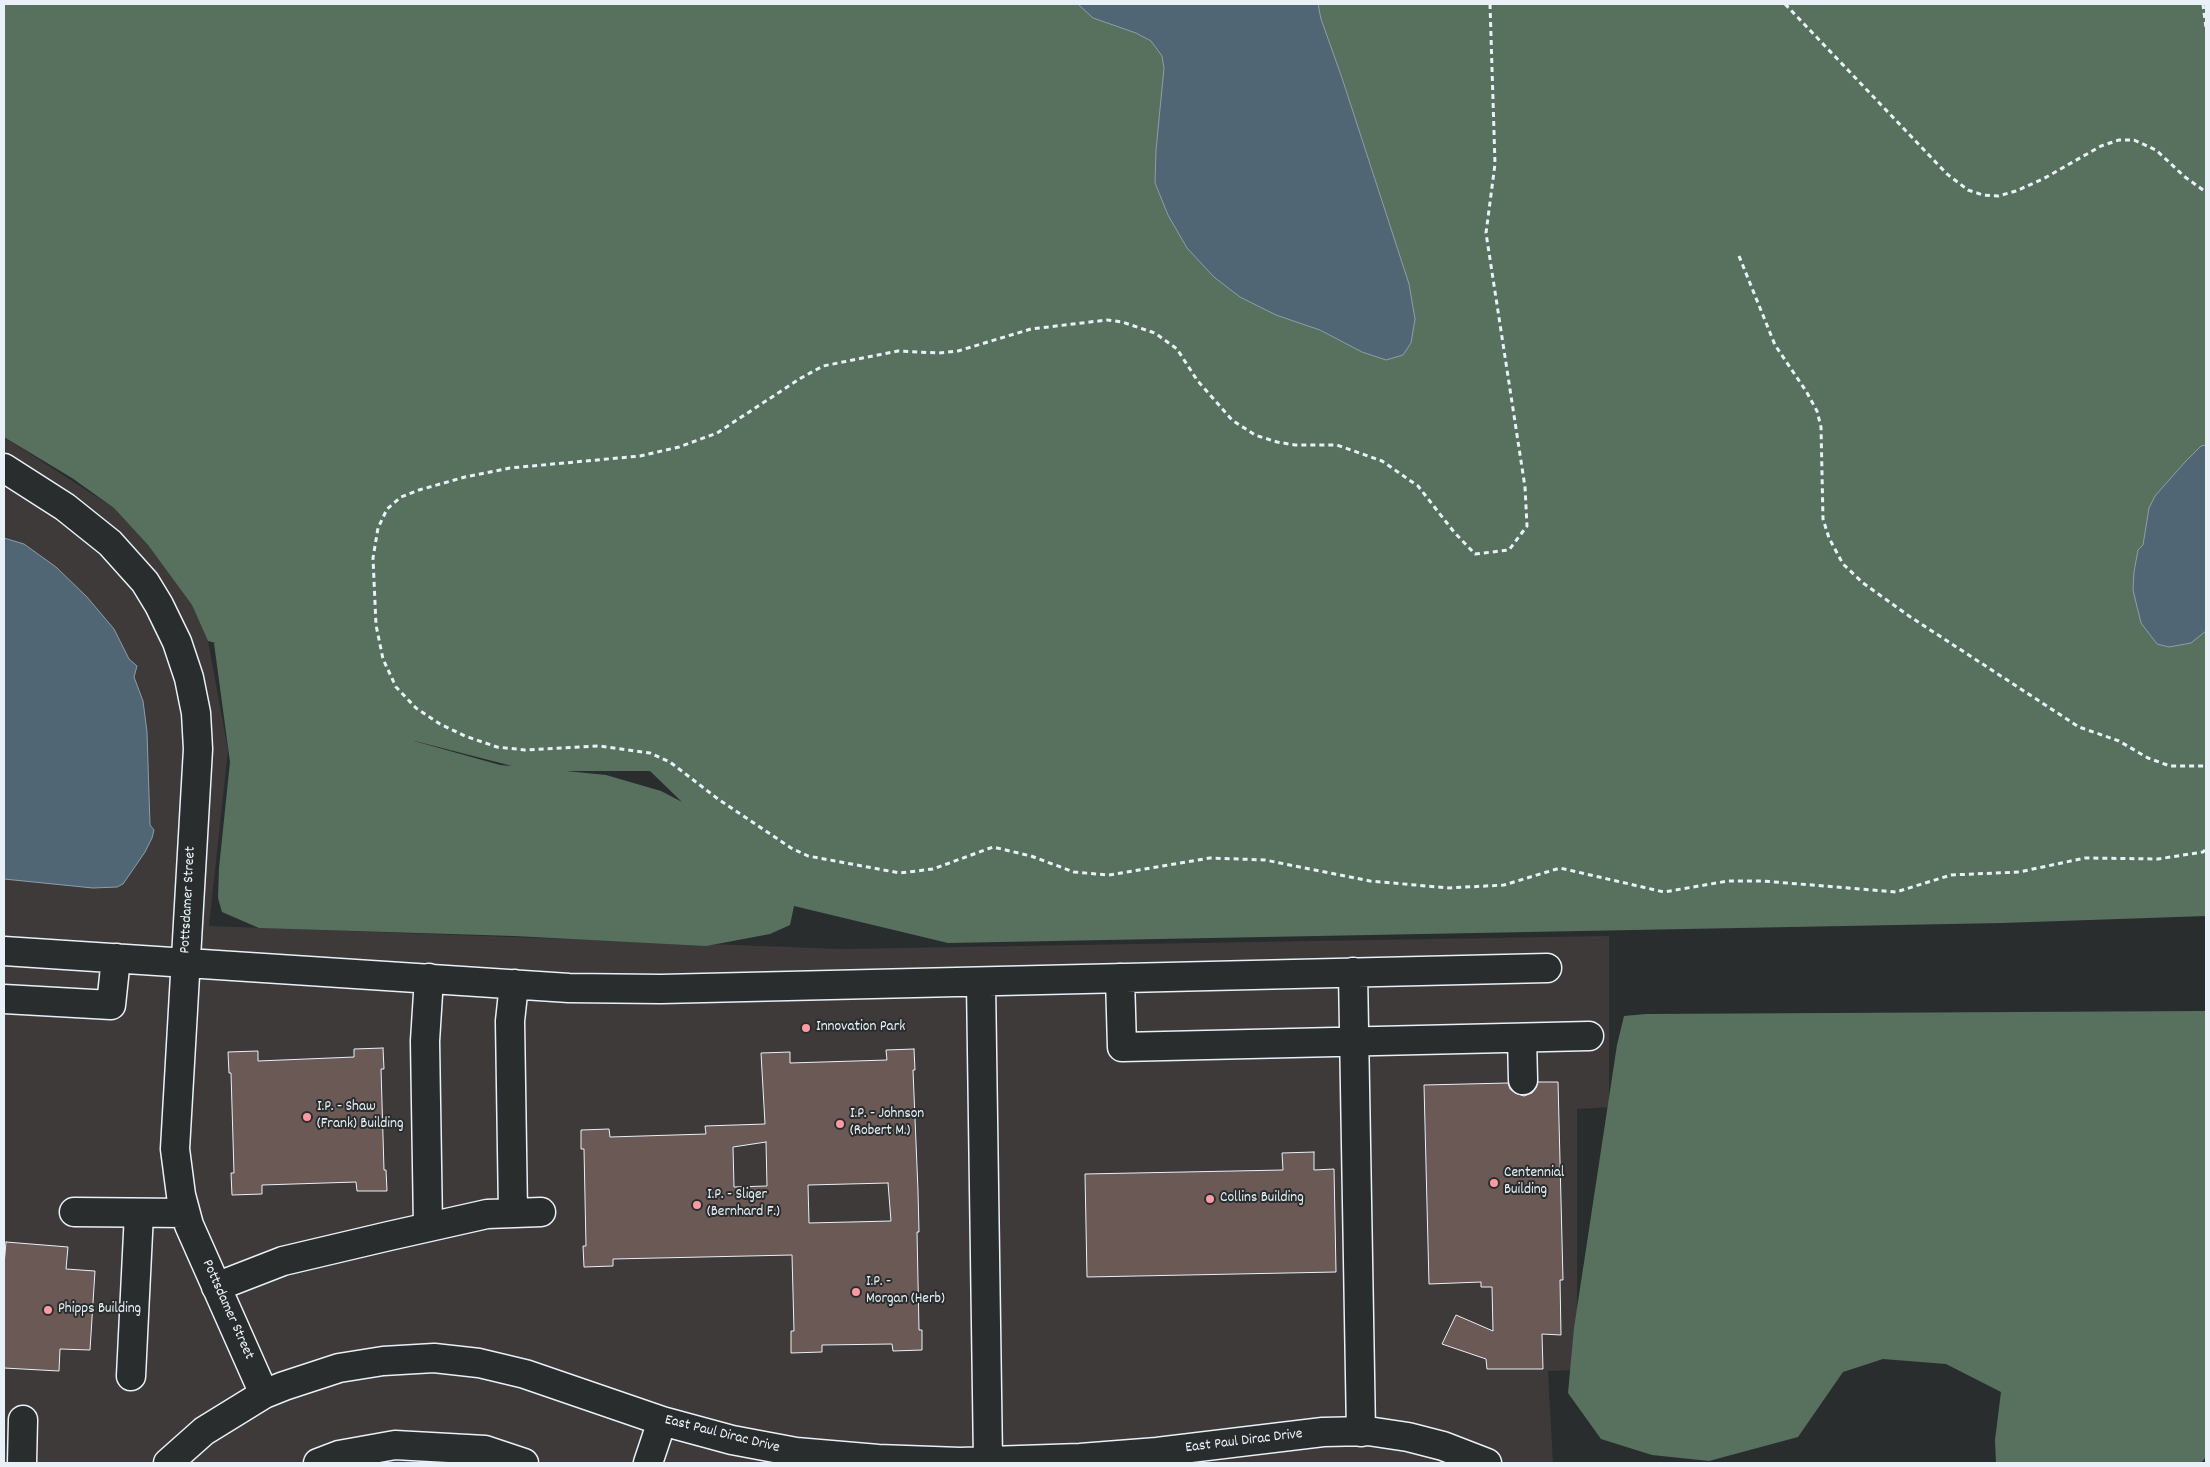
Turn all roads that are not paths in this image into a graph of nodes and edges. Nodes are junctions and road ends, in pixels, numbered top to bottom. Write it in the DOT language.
graph roads {
  1 [pos="4,468"];
  2 [pos="4,951"];
  3 [pos="116,958"];
  4 [pos="185,964"];
  5 [pos="1547,968"];
  6 [pos="1353,972"];
  7 [pos="429,978"];
  8 [pos="1120,978"];
  9 [pos="982,982"];
  10 [pos="514,984"];
  11 [pos="4,998"];
  12 [pos="1589,1036"];
  13 [pos="1522,1038"];
  14 [pos="1354,1041"];
  15 [pos="1523,1080"];
  16 [pos="74,1212"];
  17 [pos="541,1212"];
  18 [pos="139,1213"];
  19 [pos="185,1213"];
  20 [pos="513,1213"];
  21 [pos="428,1227"];
  22 [pos="216,1287"];
  23 [pos="131,1376"];
  24 [pos="264,1394"];
  25 [pos="23,1420"];
  26 [pos="662,1421"];
  27 [pos="1362,1432"];
  28 [pos="988,1461"];
  29 [pos="945,1462"];
  30 [pos="22,1463"];
  31 [pos="168,1463"];
  32 [pos="318,1463"];
  33 [pos="524,1463"];
  34 [pos="648,1463"];
  35 [pos="1487,1463"];
  1 -- 4 [label="street, Pottsdamer Street"];
  2 -- 3 [label="street"];
  3 -- 4 [label="street"];
  3 -- 11 [label="street"];
  4 -- 7 [label="street"];
  4 -- 19 [label="street, Pottsdamer Street"];
  5 -- 6 [label="street"];
  6 -- 8 [label="street"];
  6 -- 14 [label="street"];
  7 -- 10 [label="street"];
  7 -- 21 [label="street"];
  8 -- 9 [label="street"];
  8 -- 14 [label="street"];
  9 -- 10 [label="street"];
  9 -- 28 [label="street"];
  10 -- 20 [label="street"];
  12 -- 13 [label="street"];
  13 -- 14 [label="street"];
  13 -- 15 [label="street"];
  14 -- 27 [label="street"];
  16 -- 18 [label="street"];
  17 -- 20 [label="street"];
  18 -- 19 [label="street"];
  18 -- 23 [label="street"];
  19 -- 22 [label="street, Pottsdamer Street"];
  20 -- 21 [label="street"];
  21 -- 22 [label="street"];
  22 -- 24 [label="street, Pottsdamer Street"];
  24 -- 26 [label="street, East Paul Dirac Drive"];
  24 -- 31 [label="street, East Paul Dirac Drive"];
  25 -- 30 [label="street"];
  26 -- 29 [label="street, East Paul Dirac Drive"];
  26 -- 34 [label="street"];
  27 -- 28 [label="street, East Paul Dirac Drive"];
  27 -- 35 [label="street, East Paul Dirac Drive"];
  28 -- 29 [label="street, East Paul Dirac Drive"];
  32 -- 33 [label="street"];
}
